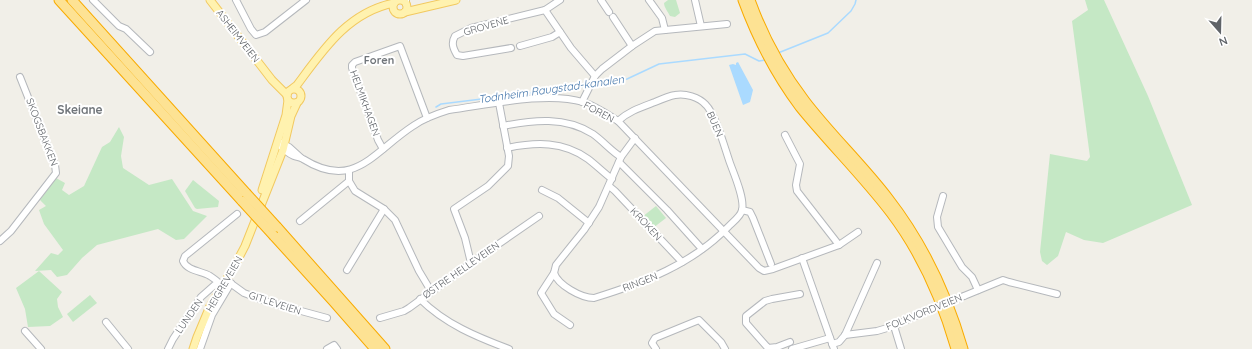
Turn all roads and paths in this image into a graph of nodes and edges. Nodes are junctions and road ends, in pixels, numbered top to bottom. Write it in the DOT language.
graph roads {
  1 [pos="59,0"];
  2 [pos="72,0"];
  3 [pos="93,0"];
  4 [pos="210,0"];
  5 [pos="236,0"];
  6 [pos="306,0"];
  7 [pos="456,0"];
  8 [pos="560,0"];
  9 [pos="601,0"];
  10 [pos="650,0"];
  11 [pos="695,0"];
  12 [pos="743,0"];
  13 [pos="750,0"];
  14 [pos="396,1"];
  15 [pos="406,3"];
  16 [pos="428,7"];
  17 [pos="545,10"];
  18 [pos="373,11"];
  19 [pos="394,12"];
  20 [pos="405,12"];
  21 [pos="609,12"];
  22 [pos="613,17"];
  23 [pos="727,24"];
  24 [pos="702,26"];
  25 [pos="665,30"];
  26 [pos="560,32"];
  27 [pos="764,42"];
  28 [pos="520,46"];
  29 [pos="632,46"];
  30 [pos="511,48"];
  31 [pos="150,52"];
  32 [pos="312,65"];
  33 [pos="782,73"];
  34 [pos="595,76"];
  35 [pos="20,77"];
  36 [pos="301,92"];
  37 [pos="290,93"];
  38 [pos="582,102"];
  39 [pos="296,103"];
  40 [pos="499,103"];
  41 [pos="427,118"];
  42 [pos="618,121"];
  43 [pos="503,126"];
  44 [pos="785,135"];
  45 [pos="635,138"];
  46 [pos="282,145"];
  47 [pos="507,148"];
  48 [pos="383,149"];
  49 [pos="620,160"];
  50 [pos="349,170"];
  51 [pos="612,179"];
  52 [pos="349,181"];
  53 [pos="609,186"];
  54 [pos="542,190"];
  55 [pos="943,196"];
  56 [pos="244,197"];
  57 [pos="384,209"];
  58 [pos="742,210"];
  59 [pos="237,214"];
  60 [pos="539,216"];
  61 [pos="300,221"];
  62 [pos="589,223"];
  63 [pos="276,231"];
  64 [pos="724,232"];
  65 [pos="858,232"];
  66 [pos="0,241"];
  67 [pos="839,246"];
  68 [pos="702,249"];
  69 [pos="802,258"];
  70 [pos="471,262"];
  71 [pos="682,262"];
  72 [pos="877,263"];
  73 [pos="771,264"];
  74 [pos="347,270"];
  75 [pos="554,273"];
  76 [pos="229,281"];
  77 [pos="978,290"];
  78 [pos="431,291"];
  79 [pos="800,294"];
  80 [pos="1057,294"];
  81 [pos="420,299"];
  82 [pos="327,318"];
  83 [pos="380,318"];
  84 [pos="106,322"];
  85 [pos="570,325"];
  86 [pos="894,326"];
  87 [pos="25,331"];
  88 [pos="846,335"];
  89 [pos="790,342"];
  90 [pos="832,344"];
  91 [pos="41,349"];
  92 [pos="128,349"];
  93 [pos="168,349"];
  94 [pos="193,349"];
  95 [pos="200,349"];
  96 [pos="327,349"];
  97 [pos="337,349"];
  98 [pos="375,349"];
  99 [pos="386,349"];
  100 [pos="509,349"];
  101 [pos="656,349"];
  102 [pos="725,349"];
  103 [pos="792,349"];
  104 [pos="901,349"];
  105 [pos="956,349"];
  106 [pos="963,349"];
  1 -- 56 [label="highway"];
  2 -- 56 [label="highway"];
  3 -- 31 [label="street"];
  4 -- 37 [label="main road, ASHEIMVEIEN"];
  5 -- 6 [label="street"];
  7 -- 16 [label="main road"];
  8 -- 17 [label="street, GROVENE"];
  9 -- 21 [label="street"];
  10 -- 25 [label="street"];
  11 -- 24 [label="street"];
  12 -- 27 [label="highway"];
  13 -- 27 [label="highway"];
  14 -- 15 [label="main road"];
  14 -- 18 [label="main road"];
  14 -- 19 [label="main road"];
  15 -- 16 [label="main road"];
  15 -- 20 [label="main road"];
  16 -- 20 [label="main road"];
  17 -- 26 [label="street"];
  17 -- 30 [label="street, GROVENE"];
  18 -- 19 [label="main road"];
  18 -- 32 [label="main road"];
  19 -- 20 [label="main road"];
  22 -- 29 [label="street"];
  23 -- 24 [label="street"];
  24 -- 25 [label="street"];
  25 -- 29 [label="street"];
  26 -- 28 [label="street"];
  26 -- 34 [label="street"];
  27 -- 33 [label="highway"];
  29 -- 34 [label="street"];
  32 -- 36 [label="main road"];
  32 -- 37 [label="main road"];
  33 -- 105 [label="highway"];
  33 -- 106 [label="highway"];
  34 -- 38 [label="street"];
  35 -- 66 [label="street, SKOGSBAKKEN"];
  36 -- 37 [label="main road"];
  36 -- 39 [label="main road, HEIGREVEIEN"];
  37 -- 39 [label="main road"];
  37 -- 46 [label="main road, HEIGREVEIEN"];
  38 -- 40 [label="street, FOREN"];
  38 -- 42 [label="street, FOREN"];
  39 -- 46 [label="main road, HEIGREVEIEN"];
  40 -- 41 [label="street, FOREN"];
  40 -- 43 [label="street"];
  41 -- 48 [label="street, FOREN"];
  41 -- 48 [label="street, HELMIKHAGEN"];
  42 -- 45 [label="street, FOREN"];
  42 -- 58 [label="street, BUEN"];
  43 -- 47 [label="street"];
  43 -- 49 [label="street"];
  44 -- 67 [label="street"];
  45 -- 49 [label="street"];
  45 -- 64 [label="street, FOREN"];
  46 -- 50 [label="street, FOREN"];
  46 -- 76 [label="main road, HEIGREVEIEN"];
  47 -- 51 [label="street"];
  47 -- 70 [label="street"];
  48 -- 50 [label="street, FOREN"];
  49 -- 51 [label="street"];
  49 -- 68 [label="street"];
  50 -- 52 [label="street"];
  51 -- 53 [label="street"];
  52 -- 57 [label="street"];
  52 -- 61 [label="street"];
  53 -- 62 [label="street"];
  53 -- 71 [label="street, KROKEN"];
  54 -- 62 [label="street"];
  55 -- 77 [label="street"];
  56 -- 63 [label="highway, bridge"];
  57 -- 74 [label="street"];
  57 -- 78 [label="street"];
  58 -- 64 [label="street"];
  58 -- 73 [label="street"];
  59 -- 93 [label="street, LUNDEN"];
  60 -- 70 [label="street, ØSTRE HELLEVEIEN"];
  62 -- 75 [label="street"];
  63 -- 98 [label="highway"];
  63 -- 99 [label="highway"];
  64 -- 68 [label="street, RINGEN"];
  64 -- 69 [label="street, FOREN"];
  65 -- 67 [label="street"];
  67 -- 69 [label="street"];
  68 -- 71 [label="street, RINGEN"];
  69 -- 90 [label="street"];
  70 -- 78 [label="street, ØSTRE HELLEVEIEN"];
  71 -- 75 [label="street, RINGEN"];
  72 -- 88 [label="street"];
  75 -- 85 [label="street"];
  76 -- 82 [label="street, GITLEVEIEN"];
  76 -- 94 [label="main road, HEIGREVEIEN"];
  76 -- 95 [label="street"];
  77 -- 80 [label="street, FOLKVORDVEIEN"];
  77 -- 86 [label="street, FOLKVORDVEIEN, bridge"];
  78 -- 81 [label="street, ØSTRE HELLEVEIEN"];
  79 -- 89 [label="street"];
  81 -- 83 [label="street, ØSTRE HELLEVEIEN"];
  81 -- 100 [label="street"];
  84 -- 92 [label="street"];
  86 -- 88 [label="street, FOLKVORDVEIEN"];
  86 -- 104 [label="street"];
  87 -- 91 [label="street"];
  88 -- 90 [label="street, FOLKVORDVEIEN"];
  90 -- 103 [label="street, FOLKVORDVEIEN"];
  96 -- 97 [label="street"];
  101 -- 102 [label="street"];
}
